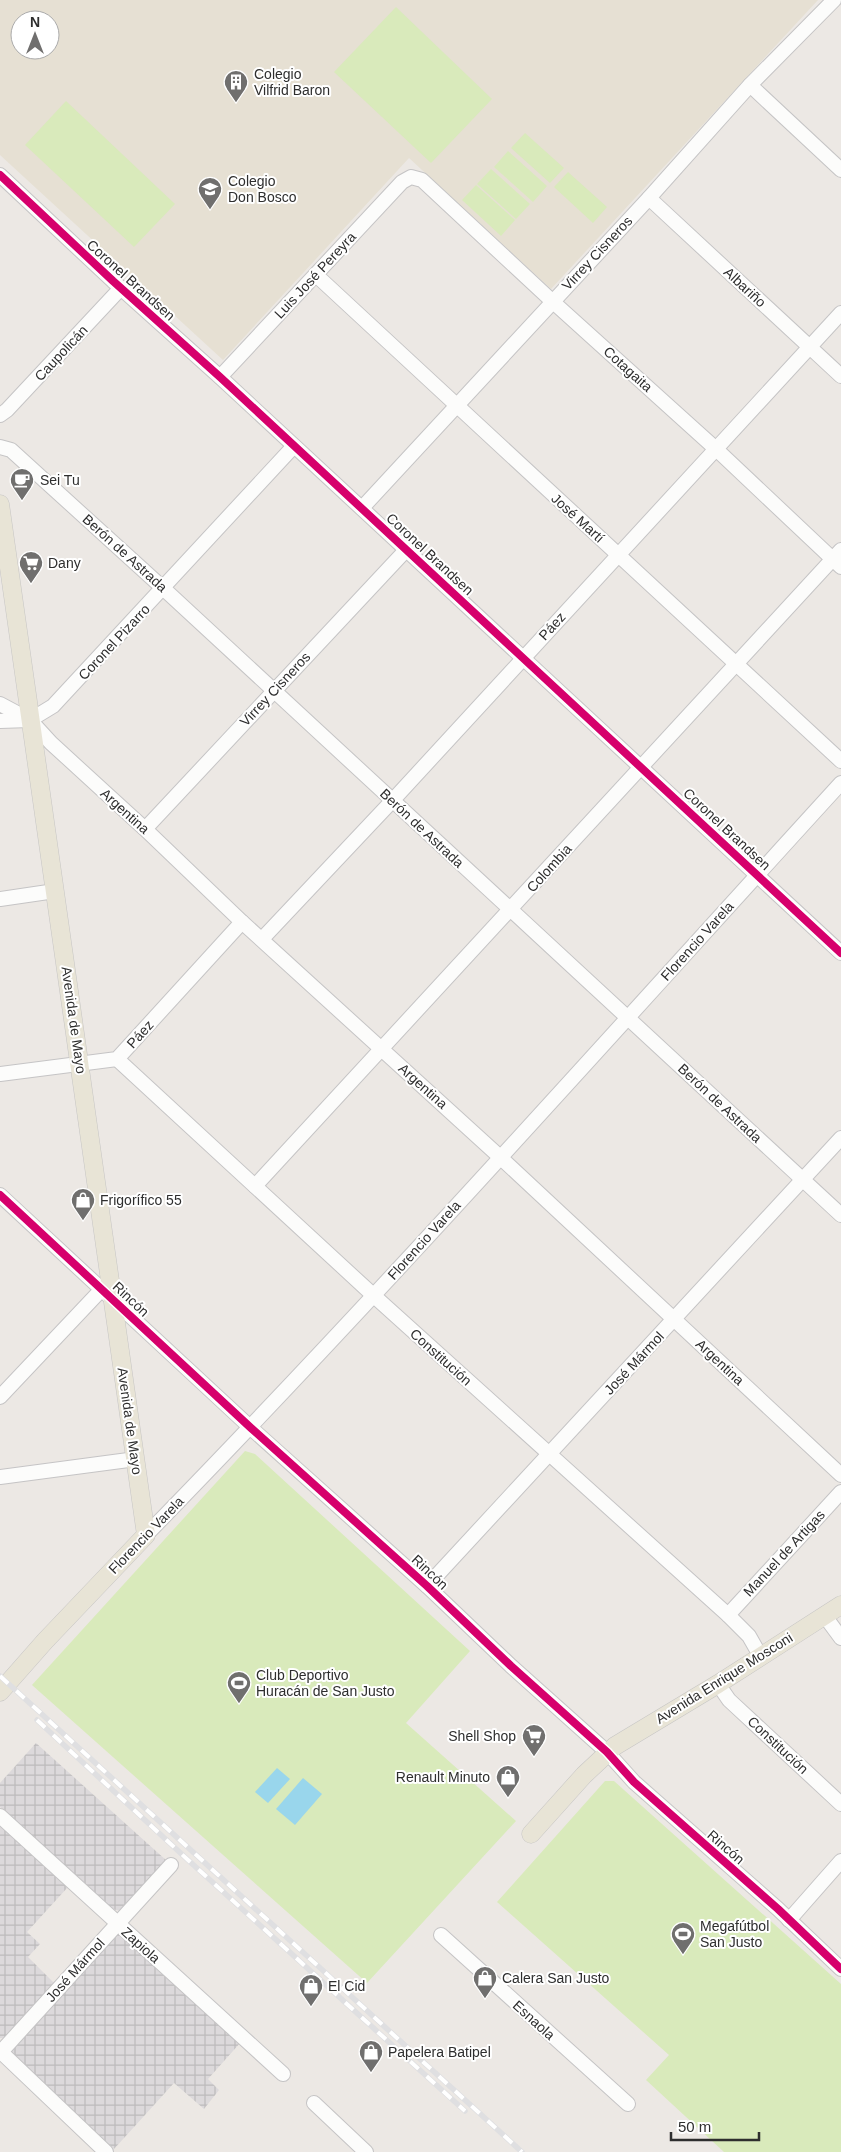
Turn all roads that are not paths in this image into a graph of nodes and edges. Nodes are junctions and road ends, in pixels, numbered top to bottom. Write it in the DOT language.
graph roads {
  1 [pos="834,0"];
  2 [pos="750,85"];
  3 [pos="841,170"];
  4 [pos="0,175"];
  5 [pos="411,178"];
  6 [pos="649,198"];
  7 [pos="316,275"];
  8 [pos="121,288"];
  9 [pos="552,301"];
  10 [pos="841,313"];
  11 [pos="810,347"];
  12 [pos="841,376"];
  13 [pos="220,377"];
  14 [pos="456,406"];
  15 [pos="0,415"];
  16 [pos="294,446"];
  17 [pos="0,447"];
  18 [pos="716,449"];
  19 [pos="0,504"];
  20 [pos="362,508"];
  21 [pos="406,550"];
  22 [pos="617,554"];
  23 [pos="838,559"];
  24 [pos="164,588"];
  25 [pos="522,658"];
  26 [pos="735,663"];
  27 [pos="273,690"];
  28 [pos="0,704"];
  29 [pos="0,720"];
  30 [pos="30,720"];
  31 [pos="841,761"];
  32 [pos="641,767"];
  33 [pos="841,782"];
  34 [pos="393,800"];
  35 [pos="145,829"];
  36 [pos="757,875"];
  37 [pos="55,891"];
  38 [pos="0,899"];
  39 [pos="510,910"];
  40 [pos="242,922"];
  41 [pos="262,939"];
  42 [pos="841,953"];
  43 [pos="629,1018"];
  44 [pos="382,1049"];
  45 [pos="117,1059"];
  46 [pos="80,1063"];
  47 [pos="0,1074"];
  48 [pos="841,1138"];
  49 [pos="500,1157"];
  50 [pos="802,1179"];
  51 [pos="255,1186"];
  52 [pos="0,1195"];
  53 [pos="841,1216"];
  54 [pos="108,1295"];
  55 [pos="373,1295"];
  56 [pos="674,1319"];
  57 [pos="0,1397"];
  58 [pos="251,1428"];
  59 [pos="550,1454"];
  60 [pos="136,1459"];
  61 [pos="841,1475"];
  62 [pos="0,1477"];
  63 [pos="841,1492"];
  64 [pos="146,1535"];
  65 [pos="427,1586"];
  66 [pos="841,1605"];
  67 [pos="728,1615"];
  68 [pos="824,1615"];
  69 [pos="841,1638"];
  70 [pos="761,1657"];
  71 [pos="718,1684"];
  72 [pos="0,1692"];
  73 [pos="607,1752"];
  74 [pos="841,1804"];
  75 [pos="0,1816"];
  76 [pos="531,1834"];
  77 [pos="841,1862"];
  78 [pos="170,1865"];
  79 [pos="789,1920"];
  80 [pos="118,1923"];
  81 [pos="441,1935"];
  82 [pos="841,1969"];
  83 [pos="0,2052"];
  84 [pos="283,2074"];
  85 [pos="314,2103"];
  86 [pos="628,2104"];
  87 [pos="106,2152"];
  88 [pos="366,2152"];
  1 -- 2 [label="street, Virrey Cisneros"];
  2 -- 3 [label="street"];
  2 -- 6 [label="street, Virrey Cisneros"];
  4 -- 8 [label="street, Coronel Brandsen"];
  5 -- 7 [label="street, Luis José Pereyra"];
  5 -- 9 [label="street, Cotagaita"];
  6 -- 9 [label="street, Virrey Cisneros"];
  6 -- 11 [label="street, Albariño"];
  7 -- 13 [label="street, Luis José Pereyra"];
  7 -- 14 [label="street, José Martí"];
  8 -- 13 [label="street, Coronel Brandsen"];
  8 -- 15 [label="street, Caupolicán"];
  9 -- 14 [label="street, Virrey Cisneros"];
  9 -- 18 [label="street, Cotagaita"];
  10 -- 11 [label="street, Páez"];
  11 -- 12 [label="street, Albariño"];
  11 -- 18 [label="street, Páez"];
  13 -- 16 [label="street, Coronel Brandsen"];
  14 -- 20 [label="street, Virrey Cisneros"];
  14 -- 22 [label="street, José Martí"];
  16 -- 20 [label="street, Coronel Brandsen"];
  16 -- 24 [label="street, Coronel Pizarro"];
  17 -- 24 [label="street, Berón de Astrada"];
  18 -- 22 [label="street, Páez"];
  18 -- 23 [label="street, Cotagaita"];
  19 -- 30 [label="main road, Avenida de Mayo"];
  20 -- 21 [label="street, Coronel Brandsen"];
  21 -- 25 [label="street, Coronel Brandsen"];
  21 -- 27 [label="street, Virrey Cisneros"];
  22 -- 25 [label="street, Páez"];
  22 -- 26 [label="street, José Martí"];
  23 -- 26 [label="street, Colombia"];
  24 -- 27 [label="street, Berón de Astrada"];
  24 -- 30 [label="street, Coronel Pizarro"];
  25 -- 32 [label="street, Coronel Brandsen"];
  25 -- 34 [label="street, Páez"];
  26 -- 31 [label="street, José Martí"];
  26 -- 32 [label="street, Colombia"];
  27 -- 34 [label="street, Berón de Astrada"];
  27 -- 35 [label="street, Virrey Cisneros"];
  28 -- 30 [label="street, Argentina"];
  29 -- 30 [label="street"];
  30 -- 35 [label="street, Argentina"];
  30 -- 37 [label="main road, Avenida de Mayo"];
  32 -- 36 [label="street, Coronel Brandsen"];
  32 -- 39 [label="street, Colombia"];
  33 -- 36 [label="street, Florencio Varela"];
  34 -- 39 [label="street, Berón de Astrada"];
  34 -- 41 [label="street, Páez"];
  35 -- 40 [label="street, Argentina"];
  36 -- 42 [label="street, Coronel Brandsen"];
  36 -- 43 [label="street, Florencio Varela"];
  37 -- 38 [label="street"];
  37 -- 46 [label="main road, Avenida de Mayo"];
  39 -- 43 [label="street, Berón de Astrada"];
  39 -- 44 [label="street, Colombia"];
  40 -- 41 [label="street, Argentina"];
  40 -- 45 [label="street, Páez"];
  41 -- 44 [label="street, Argentina"];
  43 -- 49 [label="street, Florencio Varela"];
  43 -- 50 [label="street, Berón de Astrada"];
  44 -- 49 [label="street, Argentina"];
  44 -- 51 [label="street, Colombia"];
  45 -- 46 [label="street, Páez"];
  45 -- 51 [label="street, Constitución"];
  46 -- 47 [label="street, Páez"];
  46 -- 54 [label="main road, Avenida de Mayo"];
  48 -- 50 [label="street, José Mármol"];
  49 -- 55 [label="street, Florencio Varela"];
  49 -- 56 [label="street, Argentina"];
  50 -- 53 [label="street, Berón de Astrada"];
  50 -- 56 [label="street, José Mármol"];
  51 -- 55 [label="street, Constitución"];
  52 -- 54 [label="street, Rincón"];
  54 -- 57 [label="street"];
  54 -- 58 [label="street, Rincón"];
  54 -- 60 [label="main road, Avenida de Mayo"];
  55 -- 58 [label="street, Florencio Varela"];
  55 -- 59 [label="street, Constitución"];
  56 -- 59 [label="street, José Mármol"];
  56 -- 61 [label="street, Argentina"];
  58 -- 64 [label="street, Florencio Varela"];
  58 -- 65 [label="street, Rincón"];
  59 -- 65 [label="street, José Mármol"];
  59 -- 67 [label="street, Constitución"];
  60 -- 62 [label="street"];
  60 -- 64 [label="main road, Avenida de Mayo"];
  63 -- 67 [label="street, Manuel de Artigas"];
  64 -- 72 [label="main road, Florencio Varela"];
  65 -- 73 [label="street, Rincón"];
  66 -- 68 [label="main road, Avenida Enrique Mosconi"];
  67 -- 70 [label="street, Constitución"];
  68 -- 69 [label="street"];
  68 -- 70 [label="main road, Avenida Enrique Mosconi"];
  70 -- 71 [label="main road, Avenida Enrique Mosconi"];
  71 -- 73 [label="main road, Avenida Enrique Mosconi"];
  71 -- 74 [label="street, Constitución"];
  73 -- 76 [label="main road, Avenida Enrique Mosconi"];
  73 -- 79 [label="street, Rincón"];
  75 -- 80 [label="street, Zapiola"];
  77 -- 79 [label="street"];
  78 -- 80 [label="street, José Mármol"];
  79 -- 82 [label="street, Rincón"];
  80 -- 83 [label="street, José Mármol"];
  80 -- 84 [label="street, Zapiola"];
  81 -- 86 [label="street, Esnaola"];
  83 -- 87 [label="street"];
  85 -- 88 [label="street"];
}
